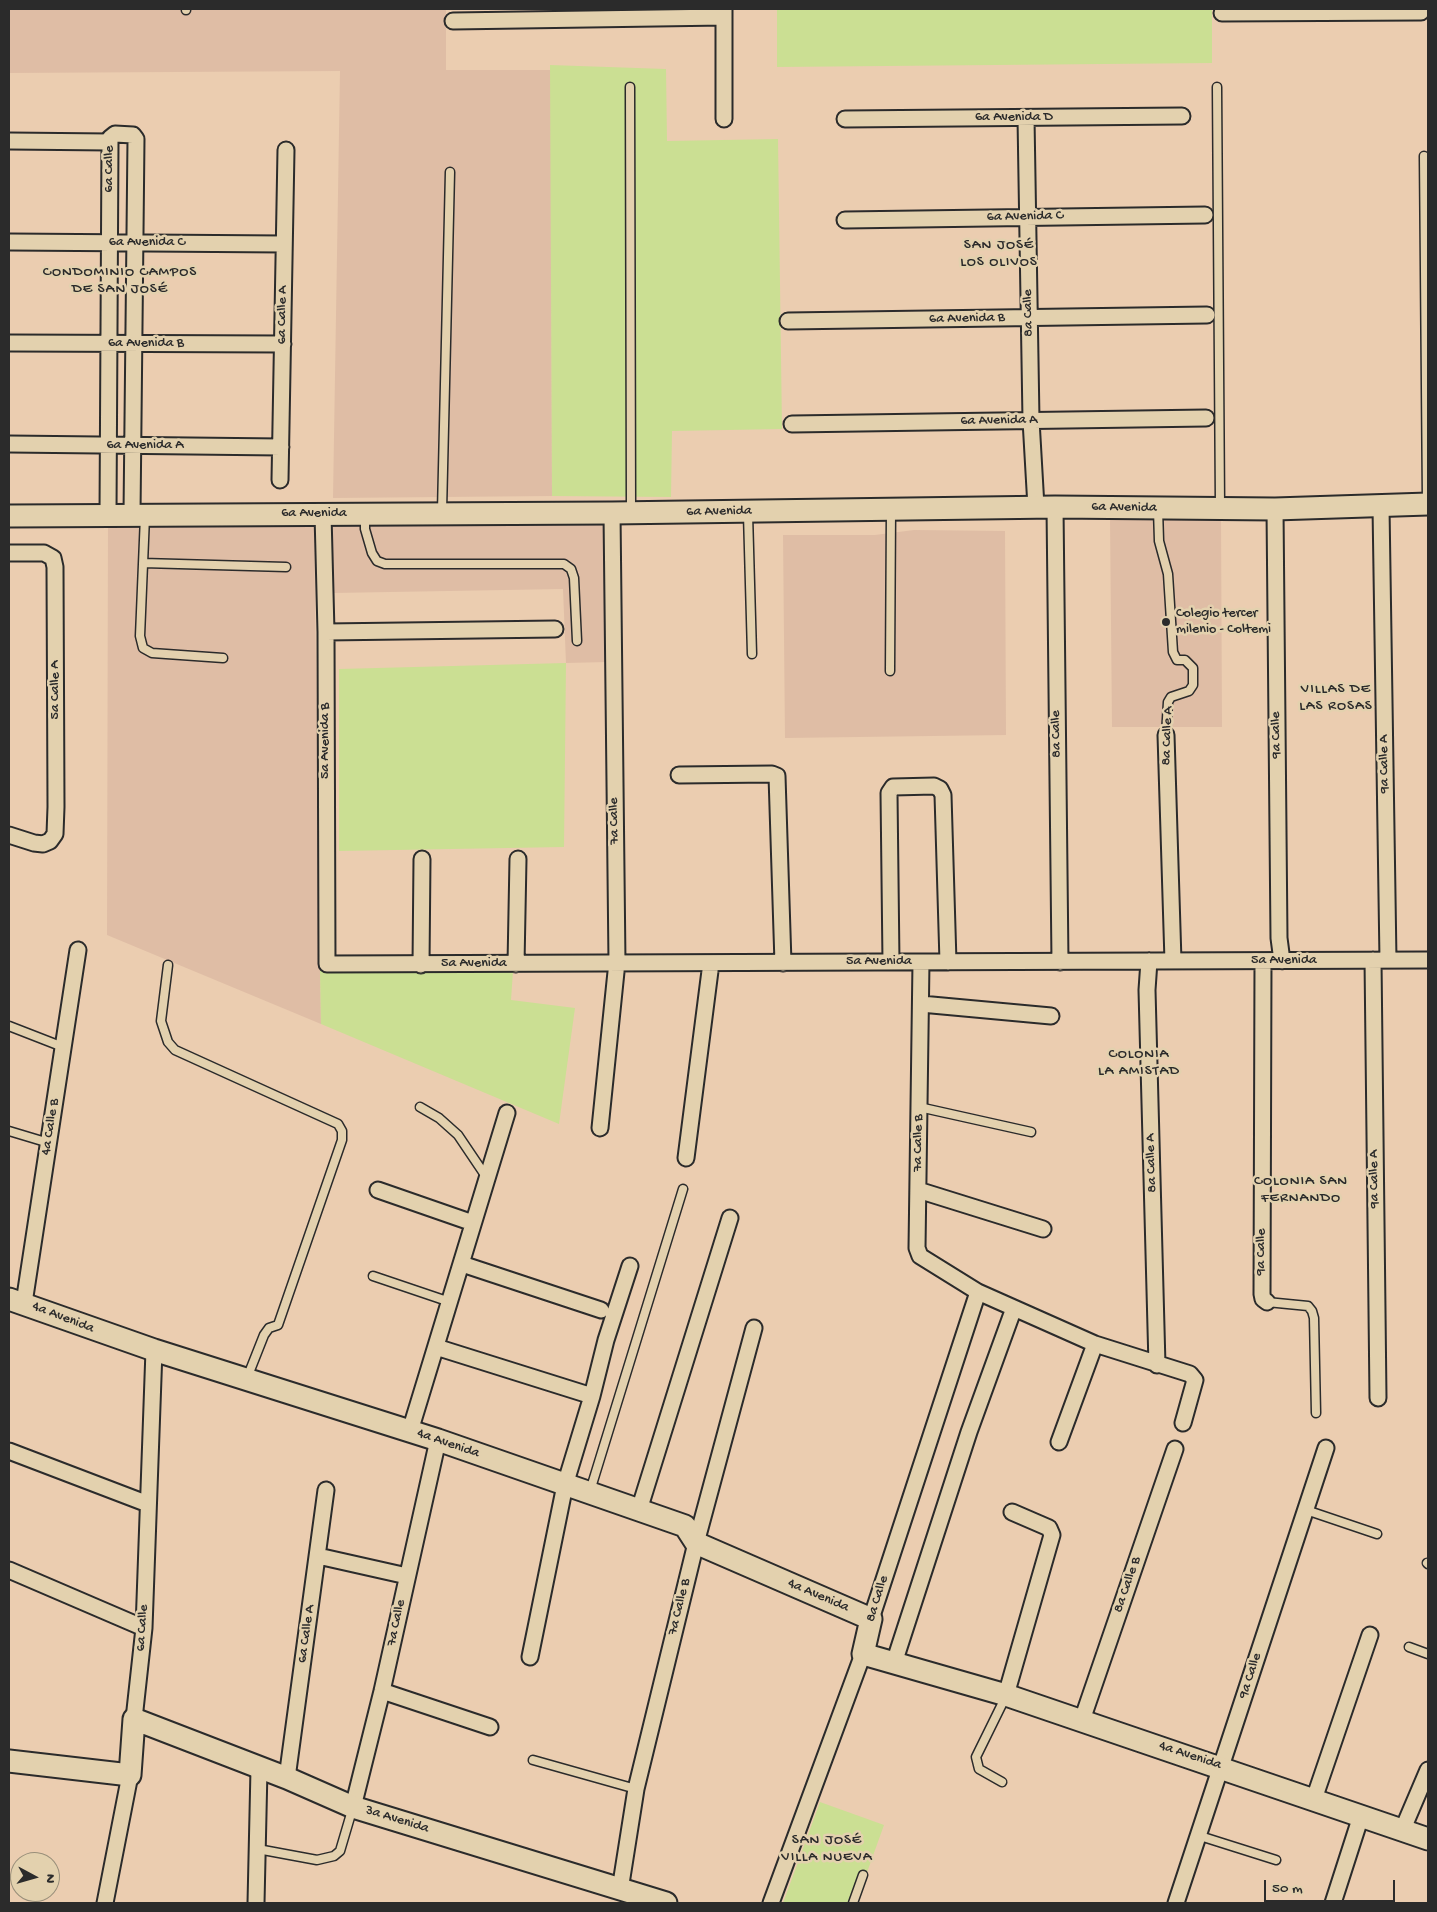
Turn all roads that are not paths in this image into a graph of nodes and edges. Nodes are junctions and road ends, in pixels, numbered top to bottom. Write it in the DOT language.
graph roads {
  1 [pos="1313,11"];
  2 [pos="1421,12"];
  3 [pos="724,13"];
  4 [pos="1222,13"];
  5 [pos="495,14"];
  6 [pos="556,14"];
  7 [pos="453,21"];
  8 [pos="630,87"];
  9 [pos="1217,87"];
  10 [pos="1182,116"];
  11 [pos="1026,118"];
  12 [pos="724,119"];
  13 [pos="845,119"];
  14 [pos="9,141"];
  15 [pos="110,142"];
  16 [pos="286,150"];
  17 [pos="1424,156"];
  18 [pos="450,172"];
  19 [pos="1205,215"];
  20 [pos="1027,217"];
  21 [pos="845,220"];
  22 [pos="9,242"];
  23 [pos="109,243"];
  24 [pos="134,243"];
  25 [pos="284,244"];
  26 [pos="1207,315"];
  27 [pos="1030,318"];
  28 [pos="788,321"];
  29 [pos="9,343"];
  30 [pos="109,344"];
  31 [pos="134,344"];
  32 [pos="282,344"];
  33 [pos="1206,418"];
  34 [pos="1031,420"];
  35 [pos="792,424"];
  36 [pos="9,444"];
  37 [pos="108,446"];
  38 [pos="133,446"];
  39 [pos="281,447"];
  40 [pos="280,480"];
  41 [pos="1428,504"];
  42 [pos="1045,507"];
  43 [pos="1381,507"];
  44 [pos="1158,508"];
  45 [pos="1220,508"];
  46 [pos="1275,509"];
  47 [pos="891,510"];
  48 [pos="748,512"];
  49 [pos="442,513"];
  50 [pos="622,513"];
  51 [pos="108,514"];
  52 [pos="139,514"];
  53 [pos="323,514"];
  54 [pos="365,514"];
  55 [pos="9,516"];
  56 [pos="9,553"];
  57 [pos="143,564"];
  58 [pos="286,566"];
  59 [pos="555,629"];
  60 [pos="326,632"];
  61 [pos="578,641"];
  62 [pos="752,654"];
  63 [pos="223,658"];
  64 [pos="890,671"];
  65 [pos="1166,735"];
  66 [pos="680,775"];
  67 [pos="9,835"];
  68 [pos="422,859"];
  69 [pos="518,859"];
  70 [pos="78,950"];
  71 [pos="1380,960"];
  72 [pos="1428,960"];
  73 [pos="1149,961"];
  74 [pos="1173,961"];
  75 [pos="1263,961"];
  76 [pos="1282,961"];
  77 [pos="617,962"];
  78 [pos="891,962"];
  79 [pos="921,962"];
  80 [pos="948,962"];
  81 [pos="1060,962"];
  82 [pos="711,963"];
  83 [pos="783,963"];
  84 [pos="516,964"];
  85 [pos="168,965"];
  86 [pos="421,965"];
  87 [pos="330,966"];
  88 [pos="921,1004"];
  89 [pos="1052,1016"];
  90 [pos="9,1026"];
  91 [pos="63,1047"];
  92 [pos="420,1107"];
  93 [pos="919,1108"];
  94 [pos="507,1113"];
  95 [pos="600,1128"];
  96 [pos="9,1131"];
  97 [pos="1031,1132"];
  98 [pos="48,1143"];
  99 [pos="686,1158"];
  100 [pos="487,1178"];
  101 [pos="683,1189"];
  102 [pos="378,1190"];
  103 [pos="918,1190"];
  104 [pos="730,1218"];
  105 [pos="473,1223"];
  106 [pos="1043,1229"];
  107 [pos="462,1264"];
  108 [pos="630,1266"];
  109 [pos="373,1276"];
  110 [pos="978,1292"];
  111 [pos="16,1301"];
  112 [pos="450,1302"];
  113 [pos="1267,1302"];
  114 [pos="1014,1308"];
  115 [pos="601,1310"];
  116 [pos="754,1328"];
  117 [pos="1095,1344"];
  118 [pos="436,1347"];
  119 [pos="154,1350"];
  120 [pos="1157,1365"];
  121 [pos="247,1380"];
  122 [pos="592,1396"];
  123 [pos="1378,1398"];
  124 [pos="1316,1413"];
  125 [pos="1183,1423"];
  126 [pos="410,1431"];
  127 [pos="438,1440"];
  128 [pos="1059,1442"];
  129 [pos="1326,1448"];
  130 [pos="1175,1449"];
  131 [pos="9,1451"];
  132 [pos="565,1485"];
  133 [pos="326,1490"];
  134 [pos="590,1493"];
  135 [pos="148,1504"];
  136 [pos="638,1510"];
  137 [pos="1306,1510"];
  138 [pos="1012,1512"];
  139 [pos="1377,1534"];
  140 [pos="696,1543"];
  141 [pos="318,1556"];
  142 [pos="9,1570"];
  143 [pos="407,1576"];
  144 [pos="871,1619"];
  145 [pos="144,1628"];
  146 [pos="1370,1635"];
  147 [pos="1408,1647"];
  148 [pos="863,1654"];
  149 [pos="1428,1654"];
  150 [pos="530,1657"];
  151 [pos="894,1663"];
  152 [pos="382,1691"];
  153 [pos="1006,1694"];
  154 [pos="134,1719"];
  155 [pos="1082,1720"];
  156 [pos="490,1727"];
  157 [pos="533,1760"];
  158 [pos="9,1761"];
  159 [pos="1222,1767"];
  160 [pos="259,1769"];
  161 [pos="1428,1770"];
  162 [pos="130,1774"];
  163 [pos="287,1778"];
  164 [pos="1002,1782"];
  165 [pos="636,1789"];
  166 [pos="1314,1799"];
  167 [pos="353,1807"];
  168 [pos="1361,1816"];
  169 [pos="1402,1831"];
  170 [pos="1200,1836"];
  171 [pos="1428,1839"];
  172 [pos="264,1850"];
  173 [pos="1276,1860"];
  174 [pos="863,1875"];
  175 [pos="620,1890"];
  176 [pos="105,1903"];
  177 [pos="256,1903"];
  178 [pos="666,1903"];
  179 [pos="771,1903"];
  180 [pos="853,1903"];
  181 [pos="1176,1903"];
  182 [pos="1334,1903"];
  1 -- 2 [label="street"];
  1 -- 4 [label="street"];
  3 -- 6 [label="street"];
  3 -- 12 [label="street"];
  5 -- 6 [label="street"];
  5 -- 7 [label="street"];
  8 -- 50 [label="lane"];
  9 -- 45 [label="lane"];
  10 -- 11 [label="street, 6a Avenida D"];
  11 -- 13 [label="street, 6a Avenida D"];
  11 -- 20 [label="street, 8a Calle"];
  14 -- 15 [label="street"];
  15 -- 23 [label="street, 6a Calle"];
  15 -- 24 [label="street, 6a Calle"];
  16 -- 25 [label="street, 6a Calle A"];
  17 -- 41 [label="lane"];
  18 -- 49 [label="lane"];
  19 -- 20 [label="street, 6a Avenida C"];
  20 -- 21 [label="street, 6a Avenida C"];
  20 -- 27 [label="street, 8a Calle"];
  22 -- 23 [label="street, 6a Avenida C"];
  23 -- 24 [label="street, 6a Avenida C"];
  23 -- 30 [label="street, 6a Calle"];
  24 -- 25 [label="street, 6a Avenida C"];
  24 -- 31 [label="street, 6a Calle"];
  25 -- 32 [label="street, 6a Calle A"];
  26 -- 27 [label="street, 6a Avenida B"];
  27 -- 28 [label="street, 6a Avenida B"];
  27 -- 34 [label="street, 8a Calle"];
  29 -- 30 [label="street, 6a Avenida B"];
  30 -- 31 [label="street, 6a Avenida B"];
  30 -- 37 [label="street, 6a Calle"];
  31 -- 32 [label="street, 6a Avenida B"];
  31 -- 38 [label="street, 6a Calle"];
  32 -- 39 [label="street, 6a Calle A"];
  33 -- 34 [label="street, 6a Avenida A"];
  34 -- 35 [label="street, 6a Avenida A"];
  34 -- 42 [label="street, 8a Calle"];
  36 -- 37 [label="street, 6a Avenida A"];
  37 -- 38 [label="street, 6a Avenida A"];
  37 -- 51 [label="street, 6a Calle"];
  38 -- 39 [label="street, 6a Avenida A"];
  38 -- 52 [label="street, 6a Calle"];
  39 -- 40 [label="street, 6a Calle A"];
  41 -- 43 [label="street, 6a Avenida"];
  42 -- 44 [label="street, 6a Avenida"];
  42 -- 47 [label="street, 6a Avenida"];
  42 -- 81 [label="street, 8a Calle"];
  43 -- 46 [label="street, 6a Avenida"];
  43 -- 71 [label="street, 9a Calle A"];
  44 -- 45 [label="street, 6a Avenida"];
  44 -- 65 [label="lane, 8a Calle A"];
  45 -- 46 [label="street, 6a Avenida"];
  46 -- 76 [label="street, 9a Calle"];
  47 -- 48 [label="street, 6a Avenida"];
  47 -- 64 [label="lane"];
  48 -- 50 [label="street, 6a Avenida"];
  48 -- 62 [label="lane"];
  49 -- 50 [label="street, 6a Avenida"];
  49 -- 54 [label="street, 6a Avenida"];
  50 -- 77 [label="street, 7a Calle"];
  51 -- 52 [label="street, 6a Avenida"];
  51 -- 55 [label="street, 6a Avenida"];
  52 -- 53 [label="street, 6a Avenida"];
  52 -- 57 [label="lane"];
  53 -- 54 [label="street, 6a Avenida"];
  53 -- 60 [label="street, 5a Avenida B"];
  54 -- 61 [label="lane"];
  56 -- 67 [label="street, 5a Calle A"];
  57 -- 58 [label="lane"];
  57 -- 63 [label="lane"];
  59 -- 60 [label="street"];
  60 -- 87 [label="street, 5a Avenida B"];
  65 -- 74 [label="street, 8a Calle A"];
  66 -- 83 [label="street"];
  68 -- 86 [label="street"];
  69 -- 84 [label="street"];
  70 -- 91 [label="street, 4a Calle B"];
  71 -- 72 [label="street, 5a Avenida"];
  71 -- 76 [label="street, 5a Avenida"];
  71 -- 123 [label="street, 9a Calle A"];
  73 -- 74 [label="street, 5a Avenida"];
  73 -- 81 [label="street, 5a Avenida"];
  73 -- 120 [label="street, 8a Calle A"];
  74 -- 75 [label="street, 5a Avenida"];
  75 -- 76 [label="street, 5a Avenida"];
  75 -- 113 [label="street, 9a Calle"];
  77 -- 82 [label="street, 5a Avenida"];
  77 -- 84 [label="street, 5a Avenida"];
  77 -- 95 [label="street, 7a Calle"];
  78 -- 79 [label="street, 5a Avenida"];
  78 -- 80 [label="street"];
  78 -- 83 [label="street, 5a Avenida"];
  79 -- 80 [label="street, 5a Avenida"];
  79 -- 88 [label="street, 7a Calle B"];
  80 -- 81 [label="street, 5a Avenida"];
  82 -- 83 [label="street, 5a Avenida"];
  82 -- 99 [label="street"];
  84 -- 86 [label="street, 5a Avenida"];
  85 -- 121 [label="lane"];
  86 -- 87 [label="street, 5a Avenida"];
  88 -- 89 [label="street"];
  88 -- 93 [label="street, 7a Calle B"];
  90 -- 91 [label="lane"];
  91 -- 98 [label="street, 4a Calle B"];
  92 -- 100 [label="lane"];
  93 -- 97 [label="lane"];
  93 -- 103 [label="street, 7a Calle B"];
  94 -- 100 [label="street"];
  96 -- 98 [label="lane"];
  98 -- 111 [label="street, 4a Calle B"];
  100 -- 105 [label="street"];
  101 -- 134 [label="lane"];
  102 -- 105 [label="street"];
  103 -- 106 [label="street"];
  103 -- 110 [label="street, 7a Calle B"];
  104 -- 136 [label="street"];
  105 -- 107 [label="street"];
  107 -- 112 [label="street"];
  107 -- 115 [label="street"];
  108 -- 122 [label="street"];
  109 -- 112 [label="lane"];
  110 -- 114 [label="street"];
  110 -- 144 [label="street, 8a Calle"];
  111 -- 119 [label="street, 4a Avenida"];
  112 -- 118 [label="street"];
  113 -- 124 [label="lane"];
  114 -- 117 [label="street"];
  114 -- 151 [label="street"];
  116 -- 140 [label="street, 7a Calle B"];
  117 -- 120 [label="street"];
  117 -- 128 [label="street"];
  118 -- 122 [label="street"];
  118 -- 126 [label="street"];
  119 -- 121 [label="street, 4a Avenida"];
  119 -- 135 [label="street, 6a Calle"];
  120 -- 125 [label="street"];
  121 -- 126 [label="street, 4a Avenida"];
  122 -- 132 [label="street"];
  126 -- 127 [label="street, 4a Avenida"];
  127 -- 132 [label="street, 4a Avenida"];
  127 -- 143 [label="street, 7a Calle"];
  129 -- 137 [label="street, 9a Calle"];
  130 -- 155 [label="street, 8a Calle B"];
  131 -- 135 [label="street"];
  132 -- 134 [label="street, 4a Avenida"];
  132 -- 150 [label="street"];
  133 -- 141 [label="street, 6a Calle A"];
  134 -- 136 [label="street, 4a Avenida"];
  135 -- 145 [label="street, 6a Calle"];
  136 -- 140 [label="street, 4a Avenida"];
  137 -- 139 [label="lane"];
  137 -- 159 [label="street, 9a Calle"];
  138 -- 153 [label="street"];
  140 -- 144 [label="street, 4a Avenida"];
  140 -- 165 [label="street, 7a Calle B"];
  141 -- 143 [label="street"];
  141 -- 163 [label="street, 6a Calle A"];
  142 -- 145 [label="street"];
  143 -- 152 [label="street, 7a Calle"];
  144 -- 148 [label="street, 8a Calle"];
  145 -- 154 [label="street, 6a Calle"];
  146 -- 166 [label="street"];
  147 -- 149 [label="lane"];
  148 -- 151 [label="street, 4a Avenida"];
  148 -- 179 [label="street, 8a Calle"];
  151 -- 153 [label="street, 4a Avenida"];
  152 -- 156 [label="street"];
  152 -- 167 [label="street, 7a Calle"];
  153 -- 155 [label="street, 4a Avenida"];
  153 -- 164 [label="lane"];
  154 -- 160 [label="street, 3a Avenida"];
  154 -- 162 [label="street, 6a Calle"];
  155 -- 159 [label="street, 4a Avenida"];
  157 -- 165 [label="lane"];
  158 -- 162 [label="street"];
  159 -- 166 [label="street, 4a Avenida"];
  159 -- 170 [label="street, 9a Calle"];
  160 -- 163 [label="street, 3a Avenida"];
  160 -- 177 [label="street"];
  161 -- 169 [label="street"];
  162 -- 176 [label="street, 6a Calle"];
  163 -- 167 [label="street, 3a Avenida"];
  165 -- 175 [label="street, 7a Calle B"];
  166 -- 168 [label="street, 4a Avenida"];
  167 -- 172 [label="lane"];
  167 -- 175 [label="street, 3a Avenida"];
  168 -- 169 [label="street, 4a Avenida"];
  168 -- 182 [label="street"];
  169 -- 171 [label="street, 4a Avenida"];
  170 -- 173 [label="lane"];
  170 -- 181 [label="street, 9a Calle"];
  174 -- 180 [label="lane"];
  175 -- 178 [label="street, 3a Avenida"];
}
